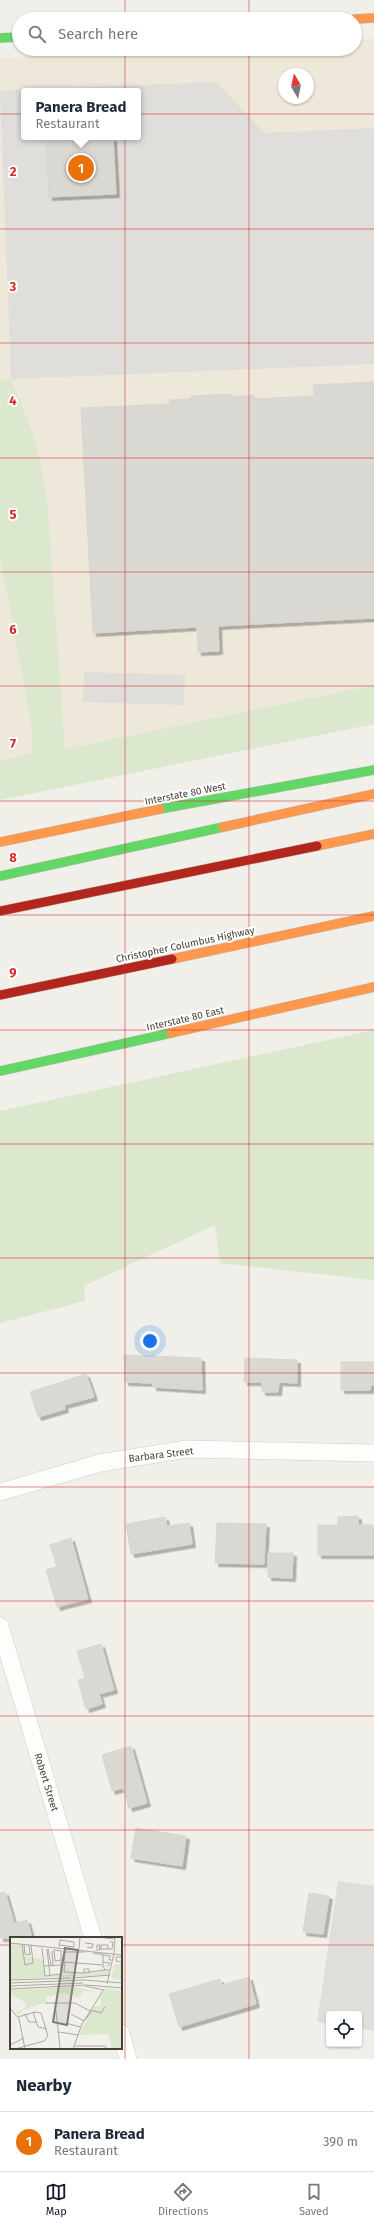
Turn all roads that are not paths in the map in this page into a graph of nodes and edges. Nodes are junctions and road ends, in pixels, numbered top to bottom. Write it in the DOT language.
graph roads {
  1 [pos="374,18"];
  2 [pos="362,19"];
  3 [pos="12,37"];
  4 [pos="0,38"];
  5 [pos="368,762"];
  6 [pos="374,770"];
  7 [pos="343,774"];
  8 [pos="374,794"];
  9 [pos="374,834"];
  10 [pos="0,842"];
  11 [pos="0,876"];
  12 [pos="0,911"];
  13 [pos="374,916"];
  14 [pos="374,987"];
  15 [pos="0,995"];
  16 [pos="0,1071"];
  17 [pos="374,1453"];
  18 [pos="0,1492"];
  19 [pos="0,1626"];
  20 [pos="93,1937"];
  21 [pos="122,2037"];
  22 [pos="128,2059"];
  1 -- 2 [label="highway"];
  3 -- 4 [label="highway"];
  5 -- 7 [label="highway"];
  6 -- 7 [label="highway, Interstate 80 West"];
  7 -- 10 [label="highway, Interstate 80 West"];
  8 -- 11 [label="highway"];
  9 -- 12 [label="highway"];
  13 -- 15 [label="highway, Christopher Columbus Highway"];
  14 -- 16 [label="highway, Interstate 80 East"];
  17 -- 18 [label="street, Barbara Street"];
  19 -- 20 [label="street, Robert Street"];
  21 -- 22 [label="street"];
}
